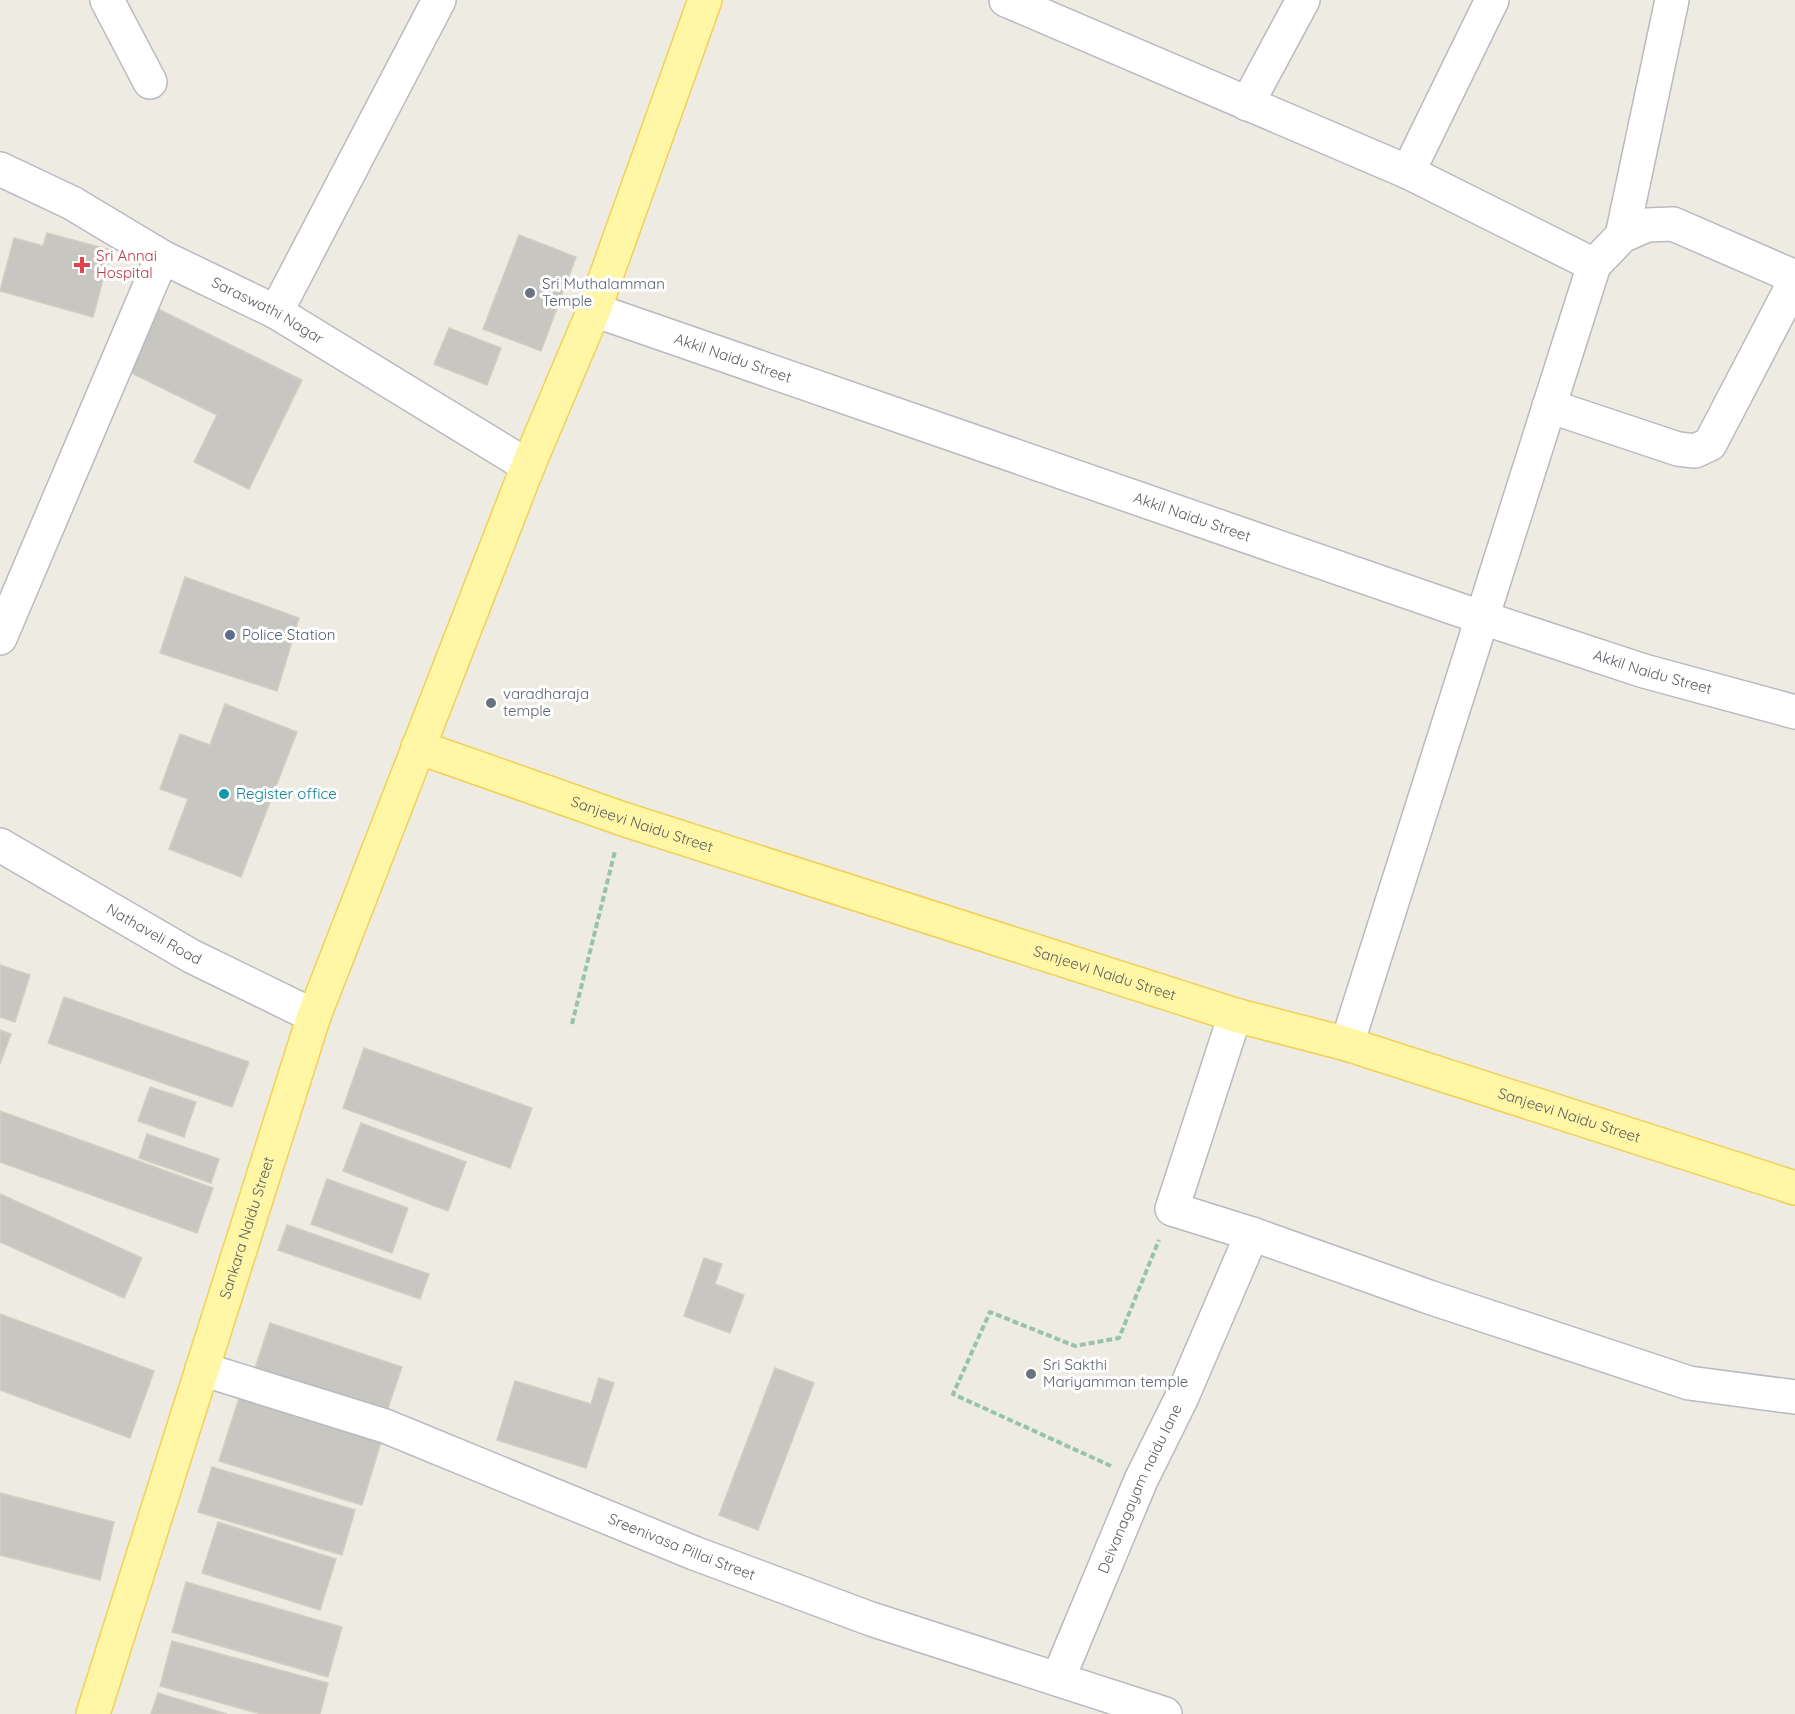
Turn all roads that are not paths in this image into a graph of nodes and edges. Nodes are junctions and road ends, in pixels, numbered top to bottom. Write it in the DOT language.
graph roads {
  1 [pos="107,0"];
  2 [pos="439,0"];
  3 [pos="1006,0"];
  4 [pos="1303,0"];
  5 [pos="1492,0"];
  6 [pos="1672,0"];
  7 [pos="699,3"];
  8 [pos="1056,9"];
  9 [pos="150,82"];
  10 [pos="1247,104"];
  11 [pos="0,169"];
  12 [pos="1408,172"];
  13 [pos="1622,236"];
  14 [pos="162,257"];
  15 [pos="1594,266"];
  16 [pos="1795,279"];
  17 [pos="594,310"];
  18 [pos="276,312"];
  19 [pos="1549,406"];
  20 [pos="528,466"];
  21 [pos="1483,618"];
  22 [pos="0,638"];
  23 [pos="1795,712"];
  24 [pos="418,747"];
  25 [pos="0,845"];
  26 [pos="1235,1015"];
  27 [pos="314,1016"];
  28 [pos="1347,1044"];
  29 [pos="1795,1188"];
  30 [pos="1252,1234"];
  31 [pos="202,1369"];
  32 [pos="1795,1397"];
  33 [pos="1058,1679"];
  34 [pos="93,1714"];
  35 [pos="1165,1714"];
  1 -- 9 [label="street"];
  2 -- 18 [label="street"];
  3 -- 8 [label="street"];
  4 -- 10 [label="street"];
  5 -- 12 [label="street"];
  6 -- 13 [label="street"];
  7 -- 17 [label="main road, Sankara Naidu Street"];
  8 -- 10 [label="street"];
  10 -- 12 [label="street"];
  11 -- 14 [label="street, Saraswathi Nagar"];
  12 -- 15 [label="street"];
  13 -- 15 [label="street"];
  13 -- 16 [label="street"];
  14 -- 18 [label="street, Saraswathi Nagar"];
  14 -- 22 [label="street"];
  15 -- 19 [label="street"];
  16 -- 19 [label="street"];
  17 -- 20 [label="main road, Sankara Naidu Street"];
  17 -- 21 [label="street, Akkil Naidu Street"];
  18 -- 20 [label="street, Saraswathi Nagar"];
  19 -- 21 [label="street"];
  20 -- 24 [label="main road, Sankara Naidu Street"];
  21 -- 23 [label="street, Akkil Naidu Street"];
  21 -- 28 [label="street"];
  24 -- 26 [label="main road, Sanjeevi Naidu Street"];
  24 -- 27 [label="main road, Sankara Naidu Street"];
  25 -- 27 [label="street, Nathaveli Road"];
  26 -- 28 [label="main road, Sanjeevi Naidu Street"];
  26 -- 30 [label="street"];
  27 -- 31 [label="main road, Sankara Naidu Street"];
  28 -- 29 [label="main road, Sanjeevi Naidu Street"];
  30 -- 32 [label="street"];
  30 -- 33 [label="street, Deivanagayam naidu lane"];
  31 -- 33 [label="street, Sreenivasa Pillai Street"];
  31 -- 34 [label="main road, Sankara Naidu Street"];
  33 -- 35 [label="street, Sreenivasa Pillai Street"];
}
